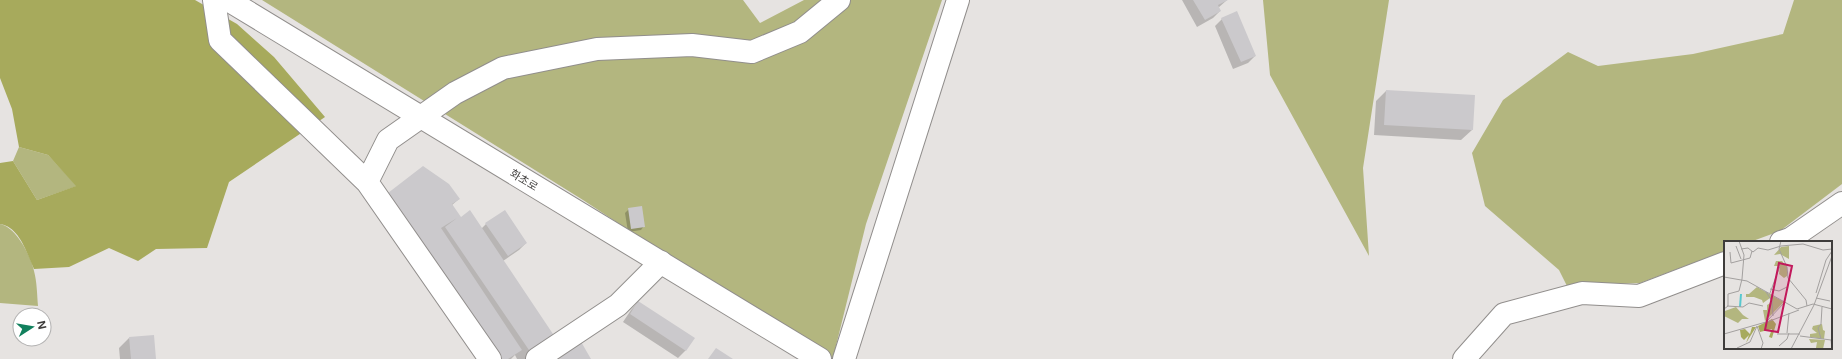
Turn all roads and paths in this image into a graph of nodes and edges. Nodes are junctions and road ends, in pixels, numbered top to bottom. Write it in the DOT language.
graph roads {
  1 [pos="214,0"];
  2 [pos="228,0"];
  3 [pos="839,0"];
  4 [pos="958,0"];
  5 [pos="419,118"];
  6 [pos="367,182"];
  7 [pos="1842,203"];
  8 [pos="1784,241"];
  9 [pos="661,262"];
  10 [pos="1724,263"];
  11 [pos="490,359"];
  12 [pos="537,359"];
  13 [pos="820,359"];
  14 [pos="844,359"];
  15 [pos="1464,359"];
  1 -- 6 [label="street"];
  2 -- 5 [label="street, 화초로"];
  3 -- 5 [label="street"];
  4 -- 14 [label="street"];
  5 -- 6 [label="street"];
  5 -- 9 [label="street, 화초로"];
  6 -- 11 [label="street"];
  7 -- 8 [label="street"];
  9 -- 12 [label="street"];
  9 -- 13 [label="street, 화초로"];
  10 -- 15 [label="street"];
}
